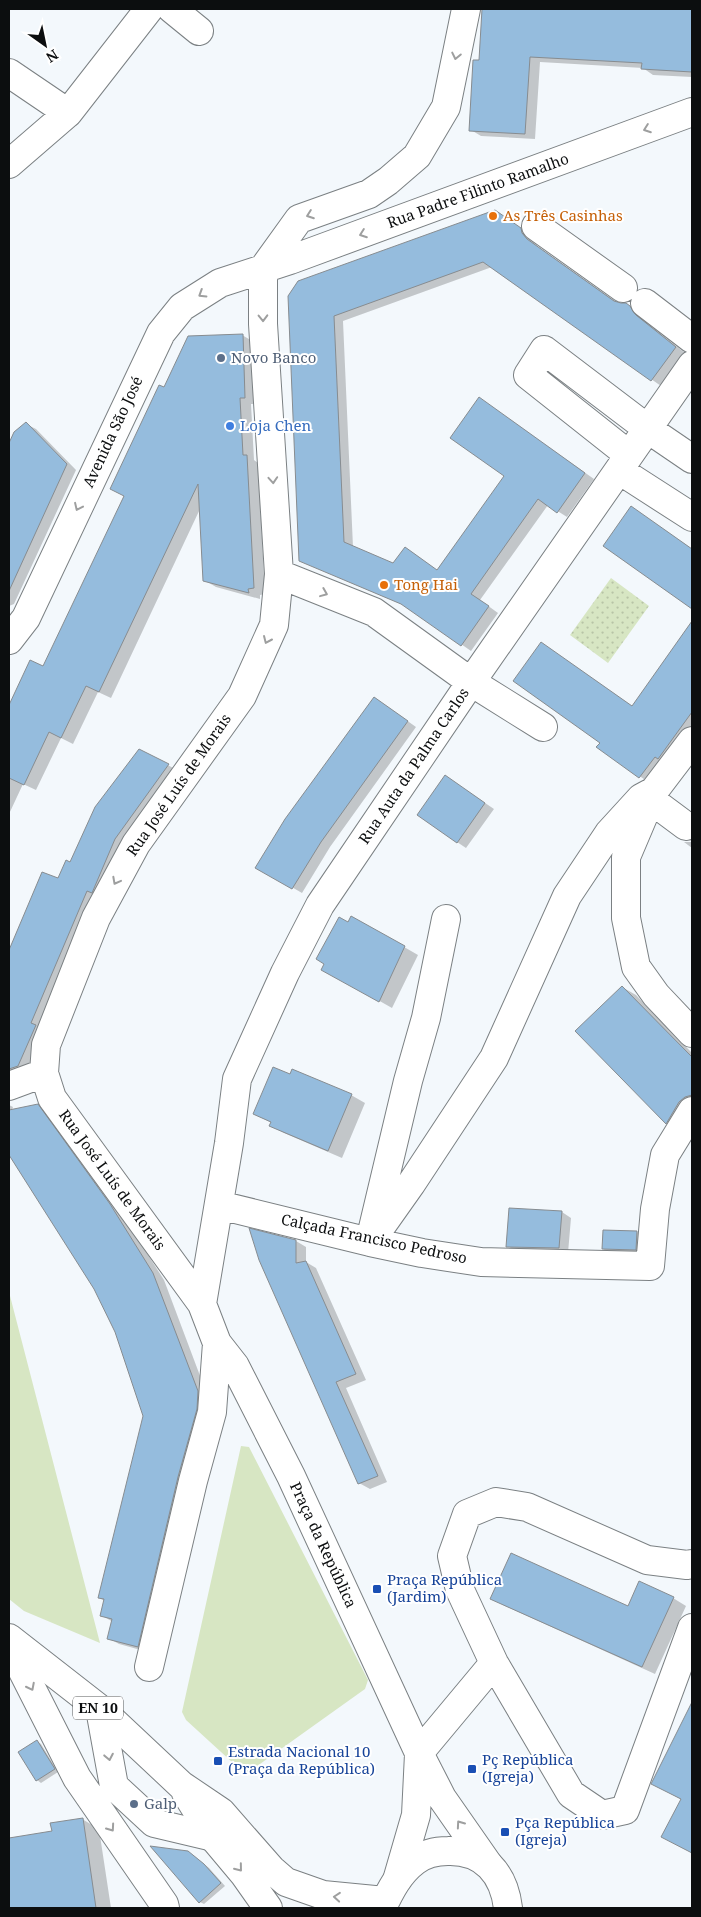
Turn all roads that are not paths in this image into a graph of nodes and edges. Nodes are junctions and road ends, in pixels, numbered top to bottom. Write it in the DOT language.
graph roads {
  1 [pos="150,9"];
  2 [pos="172,9"];
  3 [pos="466,9"];
  4 [pos="200,31"];
  5 [pos="9,72"];
  6 [pos="692,112"];
  7 [pos="68,113"];
  8 [pos="9,164"];
  9 [pos="536,226"];
  10 [pos="263,269"];
  11 [pos="623,288"];
  12 [pos="645,303"];
  13 [pos="692,339"];
  14 [pos="692,365"];
  15 [pos="648,429"];
  16 [pos="692,458"];
  17 [pos="624,463"];
  18 [pos="692,518"];
  19 [pos="279,574"];
  20 [pos="9,640"];
  21 [pos="471,682"];
  22 [pos="543,727"];
  23 [pos="692,740"];
  24 [pos="652,795"];
  25 [pos="686,826"];
  26 [pos="446,919"];
  27 [pos="692,1033"];
  28 [pos="44,1073"];
  29 [pos="9,1086"];
  30 [pos="692,1111"];
  31 [pos="220,1205"];
  32 [pos="370,1242"];
  33 [pos="202,1304"];
  34 [pos="217,1343"];
  35 [pos="692,1564"];
  36 [pos="692,1628"];
  37 [pos="9,1638"];
  38 [pos="9,1644"];
  39 [pos="494,1663"];
  40 [pos="149,1667"];
  41 [pos="100,1709"];
  42 [pos="419,1753"];
  43 [pos="181,1785"];
  44 [pos="213,1837"];
  45 [pos="488,1864"];
  46 [pos="398,1877"];
  47 [pos="383,1904"];
  48 [pos="165,1908"];
  49 [pos="268,1908"];
  50 [pos="508,1908"];
  1 -- 7 [label="street"];
  2 -- 4 [label="street"];
  3 -- 10 [label="street, one-way"];
  5 -- 7 [label="street"];
  6 -- 10 [label="street, Rua Padre Filinto Ramalho, one-way"];
  7 -- 8 [label="street"];
  9 -- 11 [label="street"];
  10 -- 19 [label="street, Rua José Luís de Morais, one-way"];
  10 -- 20 [label="street, Avenida São José, one-way"];
  12 -- 13 [label="street"];
  14 -- 15 [label="street, Rua Auta da Palma Carlos"];
  15 -- 16 [label="street"];
  15 -- 17 [label="street, Rua Auta da Palma Carlos"];
  15 -- 17 [label="street"];
  17 -- 18 [label="street"];
  17 -- 21 [label="street, Rua Auta da Palma Carlos"];
  19 -- 21 [label="street, one-way"];
  19 -- 28 [label="street, Rua José Luís de Morais, one-way"];
  21 -- 22 [label="street"];
  21 -- 31 [label="street, Rua Auta da Palma Carlos"];
  23 -- 24 [label="street"];
  24 -- 25 [label="street"];
  24 -- 27 [label="street"];
  24 -- 32 [label="street"];
  26 -- 32 [label="street"];
  28 -- 29 [label="street"];
  28 -- 33 [label="street, Rua José Luís de Morais"];
  30 -- 32 [label="street, Calçada Francisco Pedroso"];
  31 -- 32 [label="street, Calçada Francisco Pedroso"];
  31 -- 33 [label="street"];
  33 -- 34 [label="street, Praça da República"];
  34 -- 40 [label="street, Praça da República"];
  34 -- 42 [label="street, Praça da República"];
  35 -- 39 [label="street"];
  36 -- 39 [label="street"];
  37 -- 41 [label="street, EN 10"];
  38 -- 48 [label="street, one-way"];
  39 -- 42 [label="street"];
  41 -- 43 [label="street, EN 10"];
  41 -- 44 [label="street, one-way"];
  45 -- 42 [label="street, Praça da República, one-way"];
  42 -- 46 [label="street, Praça da República"];
  43 -- 44 [label="street, EN 10"];
  47 -- 43 [label="street, Praça da República / EN 10, one-way"];
  44 -- 49 [label="street, EN 10, one-way"];
  45 -- 46 [label="street, Praça da República"];
  45 -- 50 [label="street, Praça da República"];
  46 -- 47 [label="street, Praça da República"];
}
